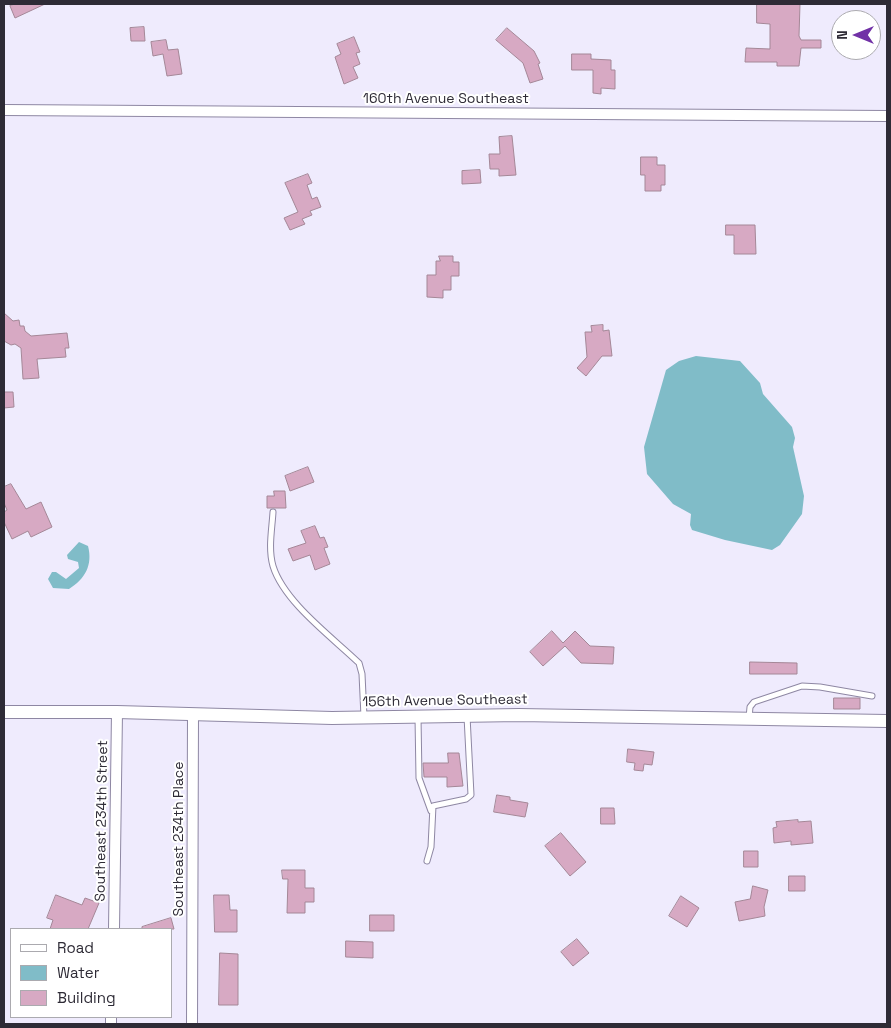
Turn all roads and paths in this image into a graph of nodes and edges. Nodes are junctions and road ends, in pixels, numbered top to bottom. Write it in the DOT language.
graph roads {
  1 [pos="4,110"];
  2 [pos="887,116"];
  3 [pos="273,512"];
  4 [pos="872,696"];
  5 [pos="4,712"];
  6 [pos="117,712"];
  7 [pos="193,714"];
  8 [pos="467,716"];
  9 [pos="418,717"];
  10 [pos="364,718"];
  11 [pos="749,718"];
  12 [pos="887,720"];
  13 [pos="431,811"];
  14 [pos="427,861"];
  15 [pos="114,928"];
  16 [pos="192,1024"];
  1 -- 2 [label="street, 160th Avenue Southeast"];
  3 -- 10 [label="lane"];
  4 -- 11 [label="lane"];
  5 -- 6 [label="street, 156th Avenue Southeast"];
  6 -- 7 [label="street, 156th Avenue Southeast"];
  6 -- 15 [label="street, Southeast 234th Street"];
  7 -- 10 [label="street, 156th Avenue Southeast"];
  7 -- 16 [label="street, Southeast 234th Place"];
  8 -- 9 [label="street, 156th Avenue Southeast"];
  8 -- 11 [label="street, 156th Avenue Southeast"];
  8 -- 13 [label="lane"];
  9 -- 10 [label="street, 156th Avenue Southeast"];
  9 -- 13 [label="lane"];
  11 -- 12 [label="street, 156th Avenue Southeast"];
  13 -- 14 [label="lane"];
}
